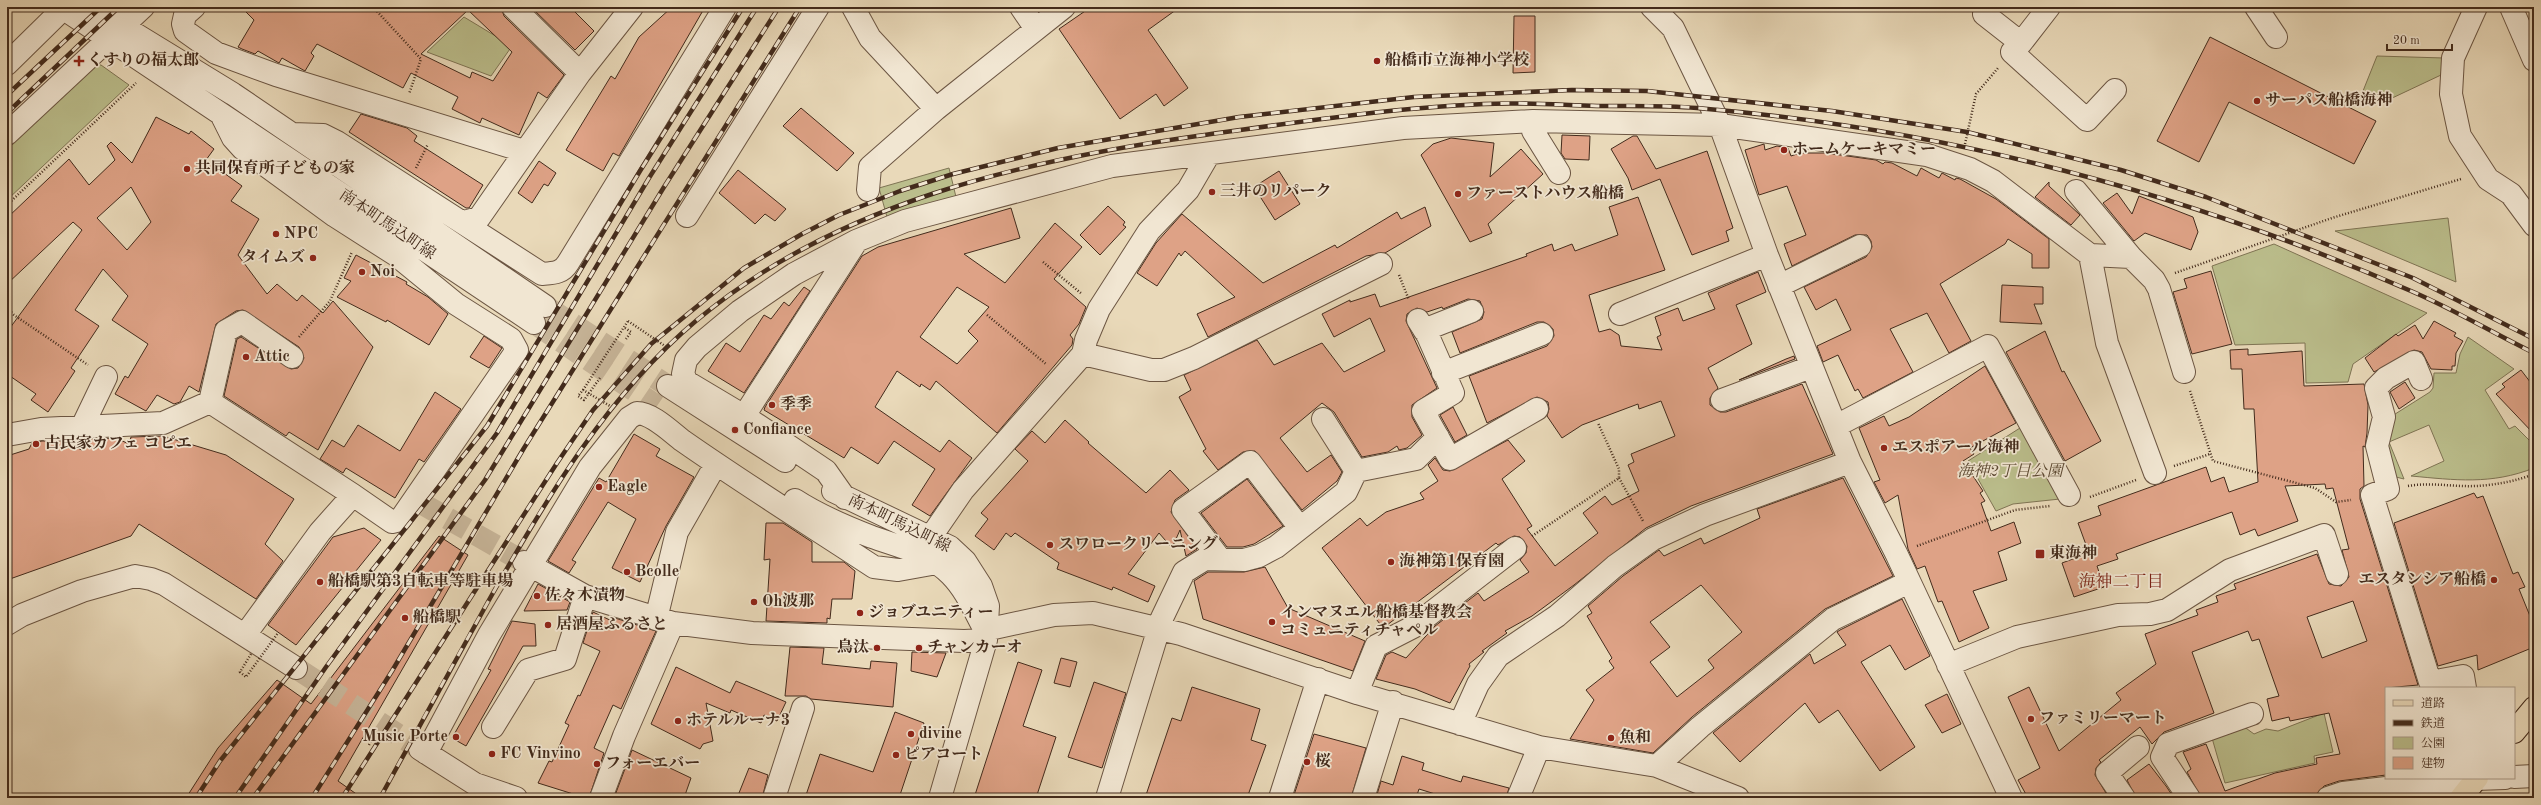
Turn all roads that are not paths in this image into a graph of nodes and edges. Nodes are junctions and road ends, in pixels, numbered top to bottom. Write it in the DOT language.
graph roads {
  1 [pos="63,7"];
  2 [pos="96,7"];
  3 [pos="143,7"];
  4 [pos="194,7"];
  5 [pos="513,7"];
  6 [pos="632,7"];
  7 [pos="725,7"];
  8 [pos="818,7"];
  9 [pos="853,7"];
  10 [pos="1021,7"];
  11 [pos="1064,7"];
  12 [pos="1652,7"];
  13 [pos="1986,7"];
  14 [pos="2049,7"];
  15 [pos="2256,7"];
  16 [pos="2476,7"];
  17 [pos="2511,7"];
  18 [pos="1036,29"];
  19 [pos="115,33"];
  20 [pos="2276,36"];
  21 [pos="2017,47"];
  22 [pos="2534,60"];
  23 [pos="7,64"];
  24 [pos="580,73"];
  25 [pos="2115,90"];
  26 [pos="936,109"];
  27 [pos="221,114"];
  28 [pos="1533,121"];
  29 [pos="1720,125"];
  30 [pos="7,134"];
  31 [pos="292,134"];
  32 [pos="524,151"];
  33 [pos="1209,154"];
  34 [pos="1559,173"];
  35 [pos="868,190"];
  36 [pos="2076,191"];
  37 [pos="687,216"];
  38 [pos="464,222"];
  39 [pos="2534,225"];
  40 [pos="856,241"];
  41 [pos="1860,246"];
  42 [pos="1767,255"];
  43 [pos="2090,255"];
  44 [pos="2131,256"];
  45 [pos="1381,264"];
  46 [pos="1779,286"];
  47 [pos="1472,310"];
  48 [pos="1620,314"];
  49 [pos="1542,334"];
  50 [pos="289,354"];
  51 [pos="1084,354"];
  52 [pos="1811,367"];
  53 [pos="2184,372"];
  54 [pos="1443,373"];
  55 [pos="106,377"];
  56 [pos="2421,379"];
  57 [pos="668,386"];
  58 [pos="1722,400"];
  59 [pos="210,402"];
  60 [pos="657,406"];
  61 [pos="1536,409"];
  62 [pos="744,416"];
  63 [pos="1323,419"];
  64 [pos="1836,426"];
  65 [pos="82,427"];
  66 [pos="7,435"];
  67 [pos="1438,437"];
  68 [pos="716,464"];
  69 [pos="1840,465"];
  70 [pos="1356,471"];
  71 [pos="2155,473"];
  72 [pos="353,495"];
  73 [pos="2069,495"];
  74 [pos="845,498"];
  75 [pos="1300,528"];
  76 [pos="930,538"];
  77 [pos="1515,548"];
  78 [pos="1220,559"];
  79 [pos="937,563"];
  80 [pos="527,564"];
  81 [pos="2338,574"];
  82 [pos="1909,582"];
  83 [pos="585,596"];
  84 [pos="665,621"];
  85 [pos="7,624"];
  86 [pos="1159,629"];
  87 [pos="986,635"];
  88 [pos="248,645"];
  89 [pos="1948,666"];
  90 [pos="296,668"];
  91 [pos="1318,678"];
  92 [pos="2465,687"];
  93 [pos="1357,693"];
  94 [pos="1393,702"];
  95 [pos="802,708"];
  96 [pos="2534,708"];
  97 [pos="2252,714"];
  98 [pos="1460,724"];
  99 [pos="493,727"];
  100 [pos="2515,731"];
  101 [pos="2138,746"];
  102 [pos="1539,747"];
  103 [pos="1657,766"];
  104 [pos="2534,776"];
  105 [pos="2515,777"];
  106 [pos="2476,779"];
  107 [pos="1729,796"];
  108 [pos="516,798"];
  109 [pos="601,798"];
  110 [pos="774,798"];
  111 [pos="940,798"];
  112 [pos="1107,798"];
  113 [pos="1280,798"];
  114 [pos="1363,798"];
  115 [pos="1518,798"];
  116 [pos="2011,798"];
  117 [pos="2124,798"];
  118 [pos="2189,798"];
  119 [pos="2328,798"];
  120 [pos="2461,798"];
  1 -- 19 [label="street, 南本町馬込町線"];
  1 -- 23 [label="street"];
  2 -- 19 [label="street, 南本町馬込町線"];
  3 -- 19 [label="street"];
  4 -- 32 [label="street"];
  5 -- 24 [label="street"];
  6 -- 24 [label="street"];
  7 -- 38 [label="street"];
  8 -- 37 [label="street"];
  9 -- 26 [label="street"];
  10 -- 18 [label="street"];
  11 -- 18 [label="street"];
  12 -- 29 [label="street"];
  13 -- 21 [label="street"];
  14 -- 21 [label="street"];
  15 -- 20 [label="street"];
  16 -- 39 [label="street"];
  17 -- 22 [label="street"];
  18 -- 26 [label="street"];
  19 -- 27 [label="street, 南本町馬込町線"];
  19 -- 30 [label="street"];
  19 -- 31 [label="street, 南本町馬込町線"];
  21 -- 25 [label="street"];
  24 -- 32 [label="street"];
  26 -- 35 [label="street"];
  27 -- 31 [label="street, 南本町馬込町線"];
  27 -- 72 [label="street"];
  28 -- 29 [label="street"];
  28 -- 33 [label="street"];
  28 -- 34 [label="street"];
  29 -- 42 [label="street"];
  29 -- 43 [label="street"];
  31 -- 38 [label="street"];
  32 -- 38 [label="street"];
  33 -- 40 [label="street"];
  33 -- 51 [label="street"];
  36 -- 44 [label="street"];
  40 -- 62 [label="street"];
  40 -- 62 [label="street"];
  41 -- 46 [label="street"];
  42 -- 46 [label="street"];
  42 -- 48 [label="street"];
  43 -- 44 [label="street"];
  43 -- 71 [label="street"];
  44 -- 53 [label="street"];
  45 -- 51 [label="street"];
  46 -- 52 [label="street"];
  47 -- 54 [label="street"];
  49 -- 54 [label="street"];
  50 -- 59 [label="street"];
  51 -- 76 [label="street"];
  52 -- 58 [label="street"];
  52 -- 64 [label="street"];
  54 -- 67 [label="street"];
  55 -- 65 [label="street"];
  56 -- 92 [label="street"];
  57 -- 74 [label="street, 南本町馬込町線"];
  59 -- 65 [label="street"];
  59 -- 72 [label="street"];
  60 -- 79 [label="street, 南本町馬込町線"];
  61 -- 67 [label="street"];
  62 -- 74 [label="street"];
  63 -- 70 [label="street"];
  64 -- 69 [label="street"];
  64 -- 73 [label="street"];
  65 -- 66 [label="street"];
  67 -- 70 [label="street"];
  68 -- 79 [label="street"];
  68 -- 80 [label="street"];
  68 -- 84 [label="street"];
  69 -- 82 [label="street"];
  69 -- 98 [label="street"];
  70 -- 75 [label="street"];
  72 -- 88 [label="street"];
  74 -- 76 [label="street, 南本町馬込町線"];
  75 -- 78 [label="street"];
  75 -- 78 [label="street"];
  76 -- 87 [label="street, 南本町馬込町線"];
  77 -- 93 [label="street"];
  78 -- 86 [label="street"];
  79 -- 87 [label="street, 南本町馬込町線"];
  80 -- 83 [label="street"];
  80 -- 108 [label="street"];
  81 -- 89 [label="street"];
  82 -- 89 [label="street"];
  82 -- 103 [label="street"];
  83 -- 84 [label="street"];
  83 -- 99 [label="street"];
  84 -- 87 [label="street"];
  84 -- 109 [label="street"];
  85 -- 88 [label="street"];
  86 -- 87 [label="street"];
  86 -- 91 [label="street"];
  86 -- 112 [label="street"];
  87 -- 111 [label="street"];
  88 -- 90 [label="street"];
  89 -- 116 [label="street"];
  91 -- 93 [label="street"];
  91 -- 113 [label="street"];
  93 -- 94 [label="street"];
  94 -- 98 [label="street"];
  94 -- 114 [label="street"];
  95 -- 110 [label="street"];
  96 -- 100 [label="main road"];
  97 -- 118 [label="street"];
  98 -- 102 [label="street"];
  101 -- 117 [label="street"];
  102 -- 103 [label="street"];
  102 -- 115 [label="street"];
  103 -- 107 [label="street"];
  104 -- 105 [label="street"];
  106 -- 119 [label="street"];
  106 -- 120 [label="main road"];
}
